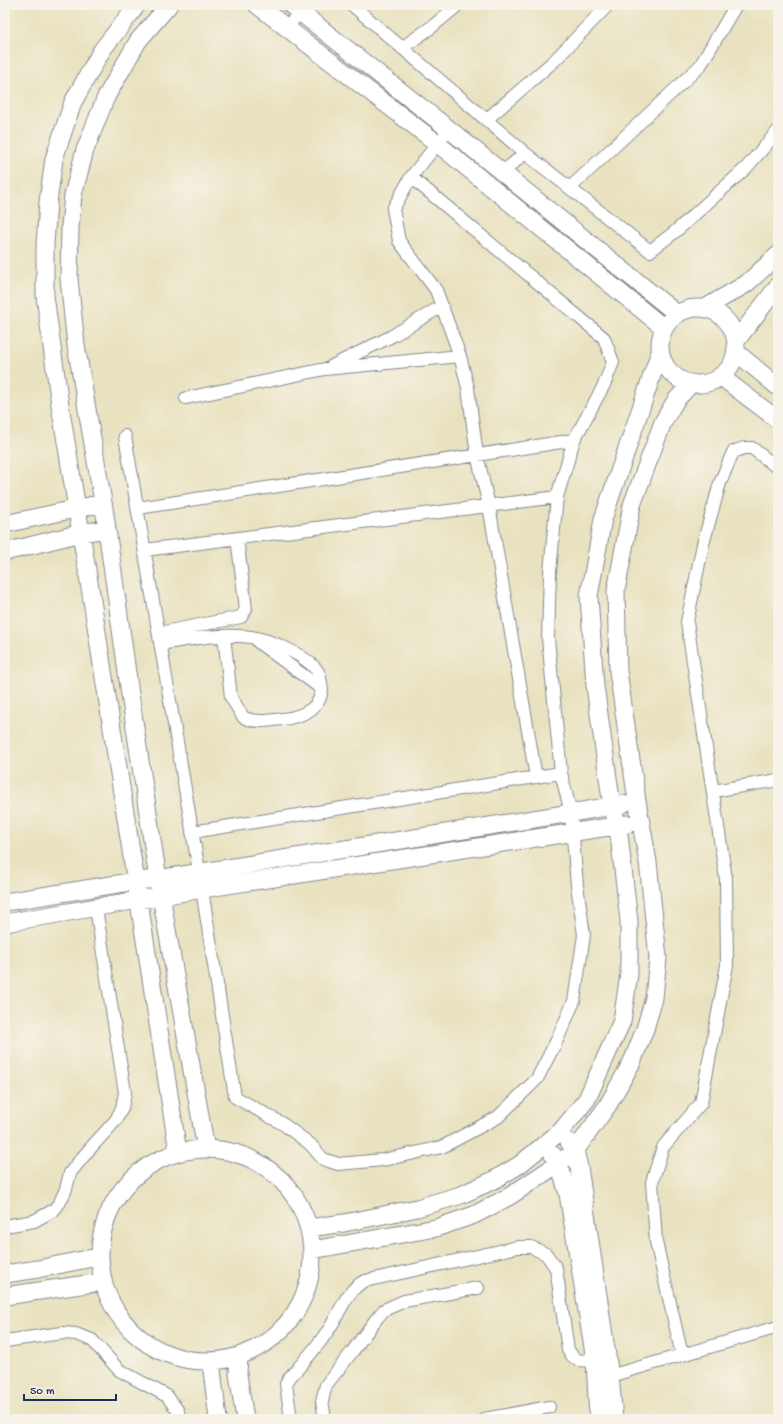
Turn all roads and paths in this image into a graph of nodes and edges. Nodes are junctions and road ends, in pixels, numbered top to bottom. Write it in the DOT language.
graph roads {
  1 [pos="137,5"];
  2 [pos="168,5"];
  3 [pos="257,5"];
  4 [pos="352,5"];
  5 [pos="458,5"];
  6 [pos="608,5"];
  7 [pos="736,5"];
  8 [pos="299,7"];
  9 [pos="287,28"];
  10 [pos="402,48"];
  11 [pos="486,120"];
  12 [pos="450,130"];
  13 [pos="778,131"];
  14 [pos="438,144"];
  15 [pos="525,153"];
  16 [pos="502,173"];
  17 [pos="411,177"];
  18 [pos="570,188"];
  19 [pos="778,255"];
  20 [pos="778,286"];
  21 [pos="442,306"];
  22 [pos="705,308"];
  23 [pos="677,314"];
  24 [pos="664,328"];
  25 [pos="736,346"];
  26 [pos="660,352"];
  27 [pos="460,356"];
  28 [pos="325,369"];
  29 [pos="720,376"];
  30 [pos="692,383"];
  31 [pos="778,387"];
  32 [pos="186,398"];
  33 [pos="778,420"];
  34 [pos="126,436"];
  35 [pos="574,440"];
  36 [pos="478,455"];
  37 [pos="778,468"];
  38 [pos="557,497"];
  39 [pos="103,502"];
  40 [pos="489,506"];
  41 [pos="138,508"];
  42 [pos="77,509"];
  43 [pos="5,524"];
  44 [pos="106,529"];
  45 [pos="81,533"];
  46 [pos="237,538"];
  47 [pos="145,550"];
  48 [pos="5,552"];
  49 [pos="224,636"];
  50 [pos="160,639"];
  51 [pos="561,773"];
  52 [pos="536,777"];
  53 [pos="778,780"];
  54 [pos="713,791"];
  55 [pos="637,801"];
  56 [pos="612,806"];
  57 [pos="571,813"];
  58 [pos="641,823"];
  59 [pos="618,826"];
  60 [pos="192,832"];
  61 [pos="572,833"];
  62 [pos="199,872"];
  63 [pos="158,879"];
  64 [pos="136,881"];
  65 [pos="202,889"];
  66 [pos="161,896"];
  67 [pos="139,900"];
  68 [pos="5,902"];
  69 [pos="96,908"];
  70 [pos="5,923"];
  71 [pos="561,1131"];
  72 [pos="545,1144"];
  73 [pos="206,1149"];
  74 [pos="575,1150"];
  75 [pos="178,1152"];
  76 [pos="559,1163"];
  77 [pos="5,1226"];
  78 [pos="309,1228"];
  79 [pos="312,1250"];
  80 [pos="97,1256"];
  81 [pos="5,1274"];
  82 [pos="101,1282"];
  83 [pos="478,1288"];
  84 [pos="5,1296"];
  85 [pos="778,1327"];
  86 [pos="5,1341"];
  87 [pos="682,1355"];
  88 [pos="239,1357"];
  89 [pos="595,1360"];
  90 [pos="211,1362"];
  91 [pos="610,1376"];
  92 [pos="549,1407"];
  93 [pos="179,1419"];
  94 [pos="218,1419"];
  95 [pos="245,1419"];
  96 [pos="291,1419"];
  97 [pos="325,1419"];
  98 [pos="484,1419"];
  99 [pos="598,1419"];
  100 [pos="614,1419"];
  1 -- 42 [label="street"];
  2 -- 39 [label="street"];
  3 -- 9 [label="street"];
  4 -- 10 [label="street"];
  5 -- 10 [label="street"];
  6 -- 11 [label="street"];
  7 -- 18 [label="street"];
  8 -- 9 [label="street"];
  8 -- 12 [label="street"];
  9 -- 14 [label="street"];
  10 -- 11 [label="street"];
  11 -- 15 [label="street"];
  12 -- 14 [label="street"];
  12 -- 16 [label="street"];
  13 -- 18 [label="street"];
  14 -- 17 [label="street"];
  14 -- 24 [label="street"];
  15 -- 16 [label="street"];
  15 -- 18 [label="street"];
  16 -- 23 [label="street"];
  17 -- 21 [label="street"];
  17 -- 35 [label="street"];
  19 -- 22 [label="street"];
  20 -- 25 [label="street"];
  21 -- 27 [label="street"];
  21 -- 28 [label="street"];
  22 -- 23 [label="street"];
  22 -- 25 [label="street"];
  23 -- 24 [label="street"];
  24 -- 26 [label="street"];
  25 -- 29 [label="street"];
  25 -- 31 [label="street"];
  26 -- 30 [label="street"];
  26 -- 56 [label="street"];
  27 -- 28 [label="street"];
  27 -- 36 [label="street"];
  28 -- 32 [label="street"];
  29 -- 30 [label="street"];
  29 -- 33 [label="street"];
  30 -- 55 [label="street"];
  34 -- 41 [label="street"];
  35 -- 36 [label="street"];
  35 -- 38 [label="street"];
  36 -- 40 [label="street"];
  36 -- 41 [label="street"];
  37 -- 54 [label="street"];
  38 -- 40 [label="street"];
  38 -- 51 [label="street"];
  39 -- 42 [label="street"];
  39 -- 44 [label="street"];
  40 -- 46 [label="street"];
  40 -- 52 [label="street"];
  41 -- 47 [label="street"];
  42 -- 43 [label="street"];
  42 -- 45 [label="street"];
  44 -- 45 [label="street"];
  44 -- 63 [label="street"];
  45 -- 48 [label="street"];
  45 -- 64 [label="street"];
  46 -- 47 [label="street"];
  46 -- 50 [label="street"];
  47 -- 50 [label="street"];
  49 -- 49 [label="street"];
  49 -- 50 [label="street"];
  50 -- 60 [label="street"];
  51 -- 52 [label="street"];
  51 -- 57 [label="street"];
  52 -- 60 [label="street"];
  53 -- 54 [label="street"];
  54 -- 87 [label="street"];
  55 -- 56 [label="street"];
  55 -- 58 [label="street"];
  56 -- 57 [label="street"];
  56 -- 59 [label="street"];
  57 -- 61 [label="street"];
  57 -- 62 [label="street"];
  58 -- 59 [label="street"];
  58 -- 74 [label="street"];
  59 -- 61 [label="street"];
  59 -- 71 [label="street"];
  60 -- 62 [label="street"];
  61 -- 65 [label="street"];
  61 -- 65 [label="street"];
  62 -- 63 [label="street"];
  62 -- 65 [label="street"];
  63 -- 64 [label="street"];
  63 -- 66 [label="street"];
  64 -- 67 [label="street"];
  64 -- 68 [label="street"];
  65 -- 66 [label="street"];
  66 -- 67 [label="street"];
  66 -- 73 [label="street"];
  67 -- 69 [label="street"];
  67 -- 75 [label="street"];
  69 -- 70 [label="street"];
  69 -- 77 [label="street"];
  71 -- 72 [label="street"];
  71 -- 74 [label="street"];
  72 -- 76 [label="street"];
  72 -- 78 [label="street"];
  73 -- 75 [label="street"];
  73 -- 78 [label="street"];
  74 -- 76 [label="street"];
  74 -- 91 [label="street"];
  75 -- 80 [label="street"];
  76 -- 79 [label="street"];
  76 -- 89 [label="street"];
  78 -- 79 [label="street"];
  79 -- 88 [label="street"];
  80 -- 81 [label="street"];
  80 -- 82 [label="street"];
  82 -- 84 [label="street"];
  82 -- 90 [label="street"];
  83 -- 97 [label="street"];
  85 -- 87 [label="street"];
  86 -- 93 [label="street"];
  87 -- 91 [label="street"];
  88 -- 90 [label="street"];
  88 -- 95 [label="street"];
  89 -- 96 [label="street"];
  89 -- 99 [label="street"];
  90 -- 94 [label="street"];
  91 -- 100 [label="street"];
  92 -- 98 [label="street"];
}
